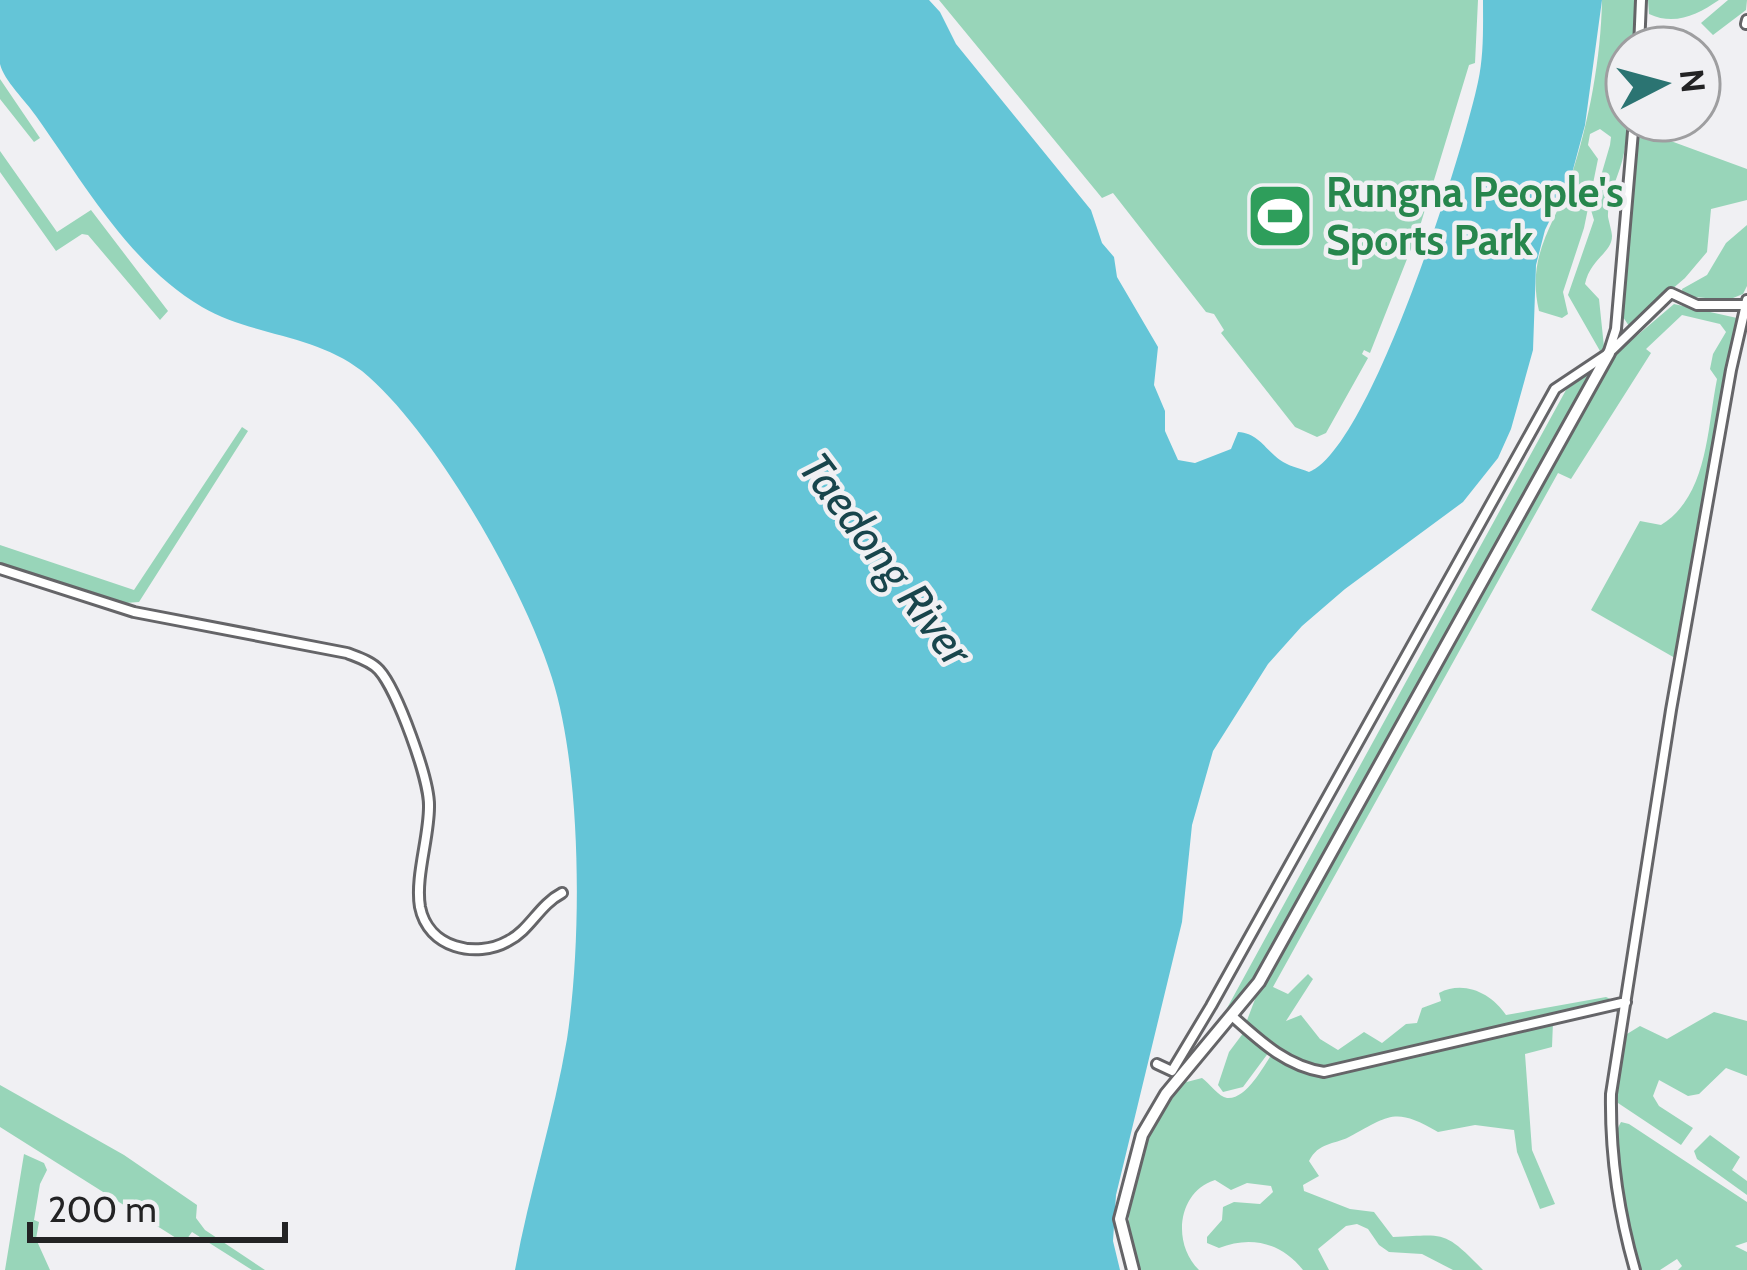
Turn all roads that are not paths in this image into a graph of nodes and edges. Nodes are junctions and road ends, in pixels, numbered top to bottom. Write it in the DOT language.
graph roads {
  1 [pos="1632,144"];
  2 [pos="1746,303"];
  3 [pos="1609,353"];
  4 [pos="0,568"];
  5 [pos="562,893"];
  6 [pos="1626,1002"];
  7 [pos="1232,1016"];
  8 [pos="1156,1064"];
  9 [pos="1633,1269"];
  10 [pos="1133,1270"];
  1 -- 3 [label="street"];
  2 -- 3 [label="street"];
  2 -- 6 [label="street"];
  3 -- 7 [label="street"];
  3 -- 8 [label="street"];
  4 -- 5 [label="street"];
  6 -- 7 [label="street"];
  6 -- 9 [label="street"];
  7 -- 10 [label="street"];
}
